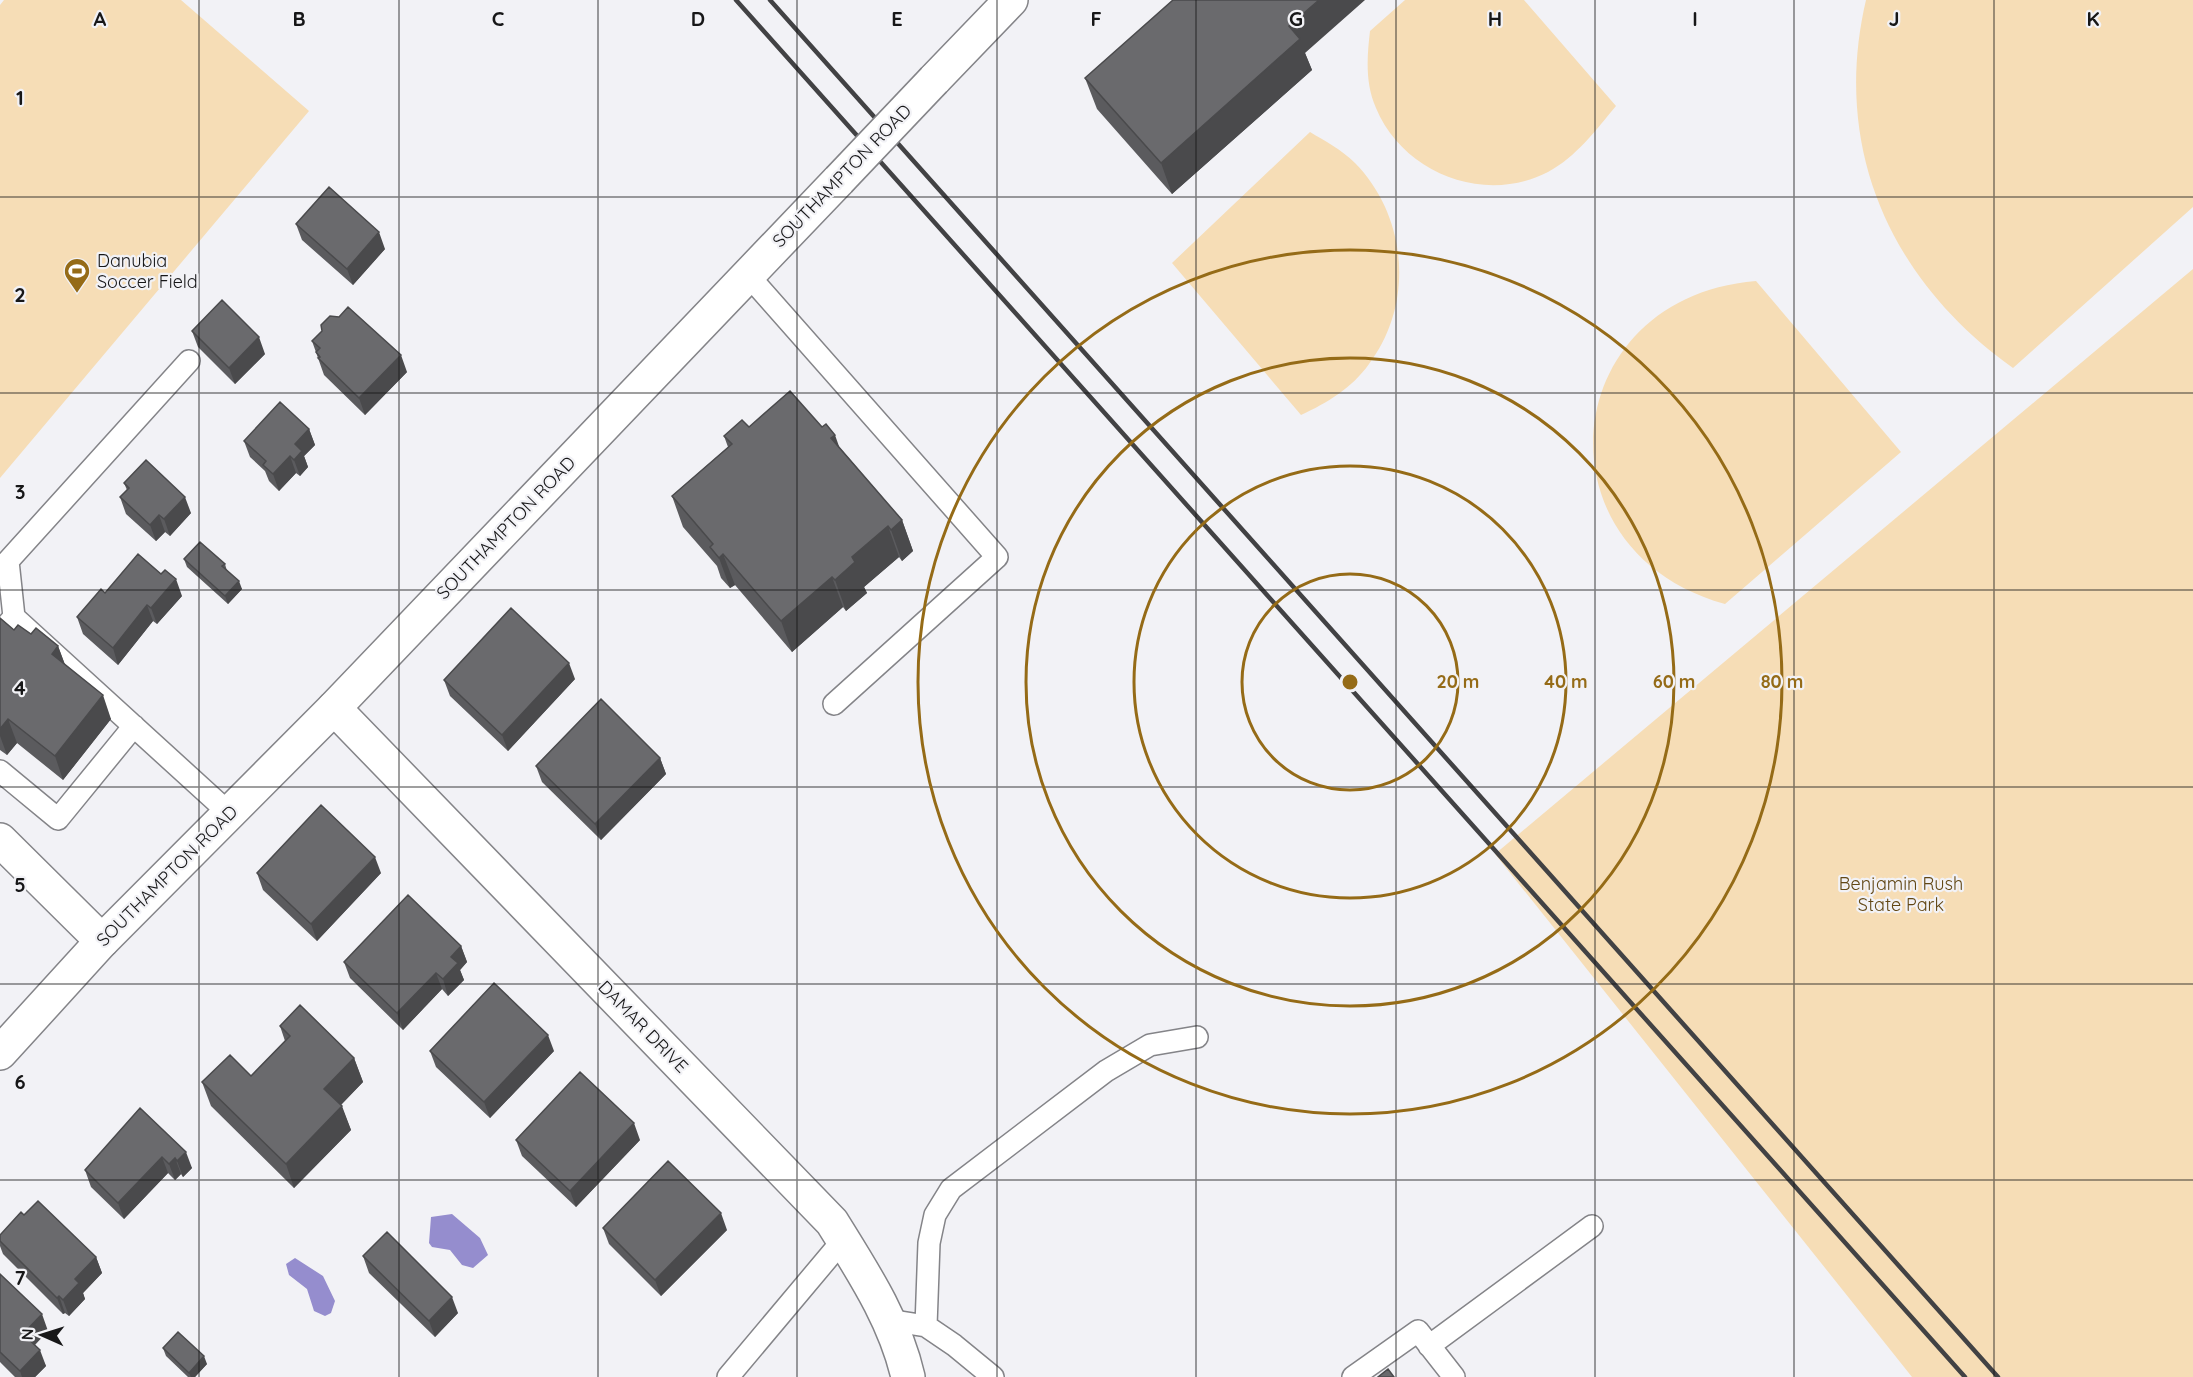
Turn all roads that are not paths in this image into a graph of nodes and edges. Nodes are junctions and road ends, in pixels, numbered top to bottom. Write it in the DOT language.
graph roads {
  1 [pos="1011,0"];
  2 [pos="748,275"];
  3 [pos="189,361"];
  4 [pos="7,625"];
  5 [pos="834,704"];
  6 [pos="334,708"];
  7 [pos="134,726"];
  8 [pos="0,771"];
  9 [pos="229,813"];
  10 [pos="0,840"];
  11 [pos="102,941"];
  12 [pos="1197,1037"];
  13 [pos="0,1053"];
  14 [pos="1592,1226"];
  15 [pos="843,1240"];
  16 [pos="888,1320"];
  17 [pos="926,1326"];
  18 [pos="1430,1346"];
  19 [pos="728,1377"];
  20 [pos="908,1377"];
  21 [pos="993,1377"];
  22 [pos="1353,1377"];
  23 [pos="1454,1377"];
  1 -- 2 [label="street, SOUTHAMPTON ROAD, bridge"];
  2 -- 5 [label="lane"];
  2 -- 6 [label="street, SOUTHAMPTON ROAD"];
  3 -- 4 [label="lane"];
  4 -- 7 [label="lane"];
  6 -- 9 [label="street, SOUTHAMPTON ROAD"];
  6 -- 15 [label="street, DAMAR DRIVE"];
  7 -- 8 [label="lane"];
  7 -- 9 [label="lane"];
  9 -- 11 [label="street, SOUTHAMPTON ROAD"];
  10 -- 11 [label="street"];
  11 -- 13 [label="street, SOUTHAMPTON ROAD"];
  12 -- 17 [label="lane"];
  14 -- 18 [label="lane"];
  15 -- 16 [label="street, DAMAR DRIVE"];
  15 -- 19 [label="lane"];
  16 -- 17 [label="lane"];
  16 -- 20 [label="street, DAMAR DRIVE"];
  17 -- 21 [label="lane"];
  18 -- 22 [label="lane"];
  18 -- 23 [label="lane"];
}
